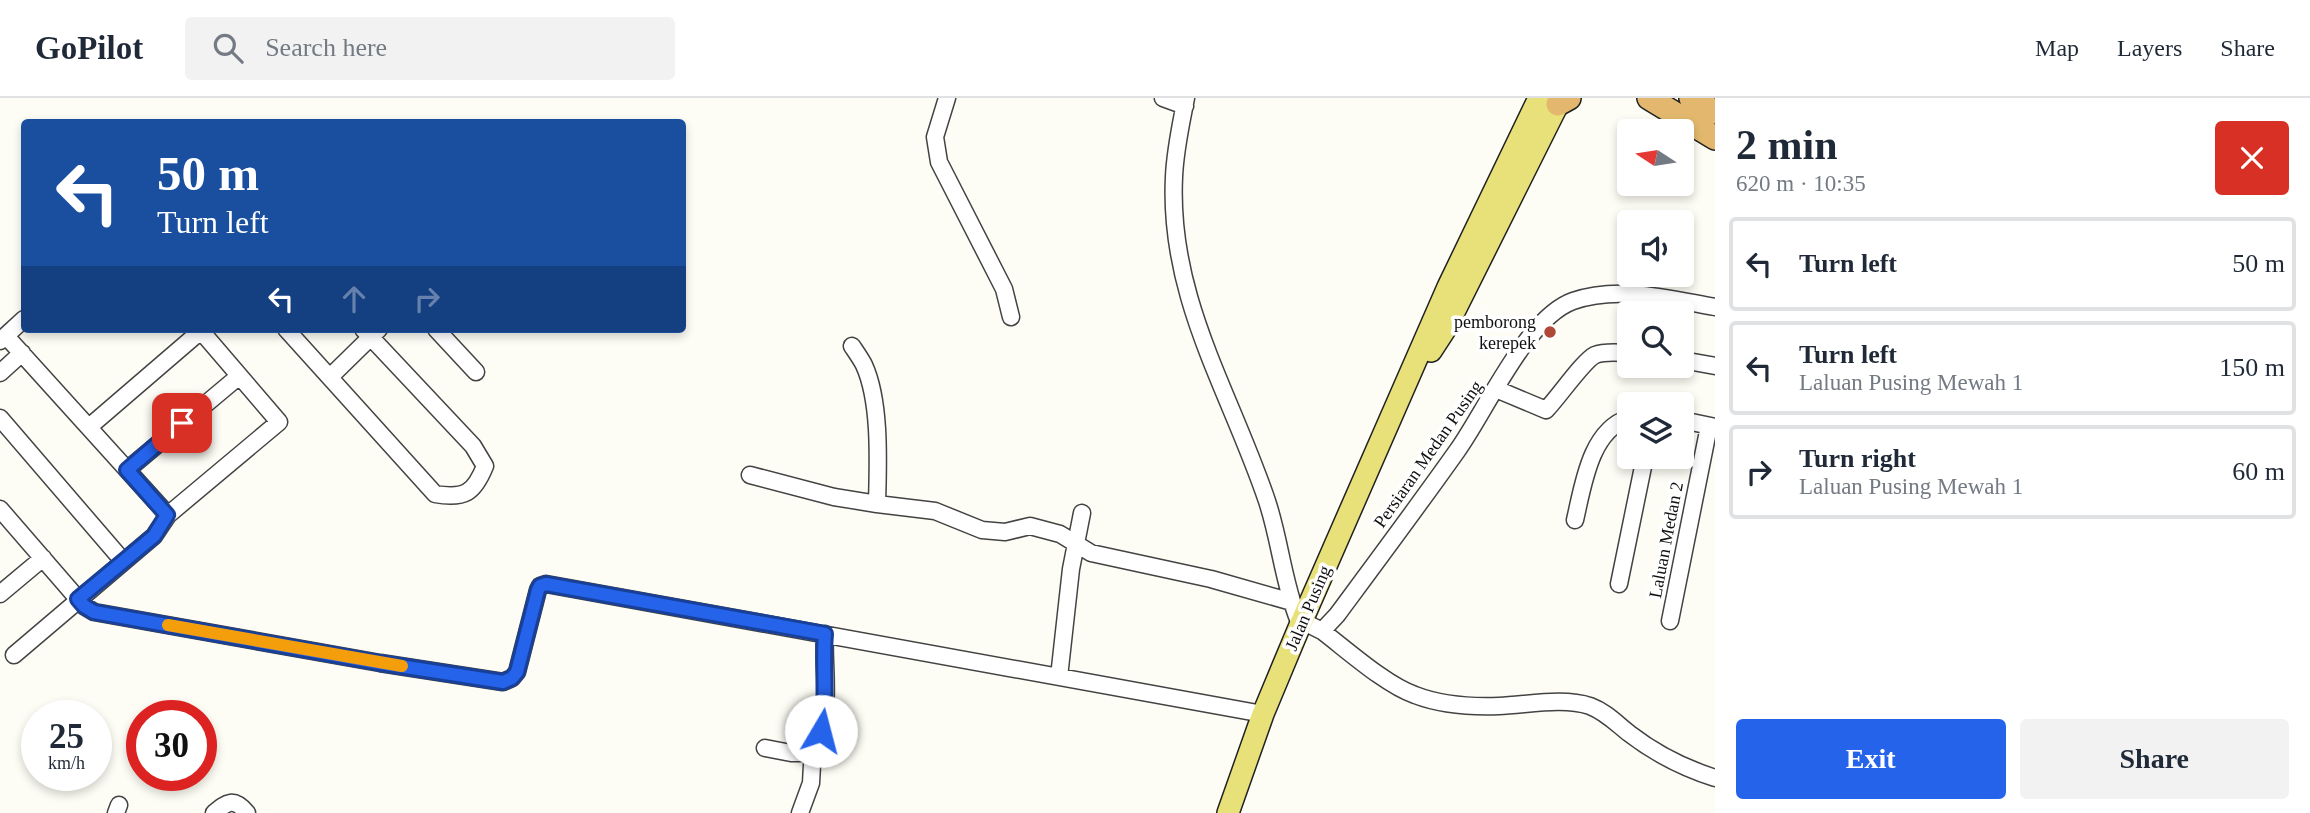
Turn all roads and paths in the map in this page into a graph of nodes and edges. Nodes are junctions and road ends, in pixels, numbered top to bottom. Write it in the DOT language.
graph roads {
  1 [pos="947,98"];
  2 [pos="1163,98"];
  3 [pos="1649,98"];
  4 [pos="1691,98"];
  5 [pos="1557,100"];
  6 [pos="1185,102"];
  7 [pos="1715,112"];
  8 [pos="1715,138"];
  9 [pos="1653,296"];
  10 [pos="1652,301"];
  11 [pos="1715,307"];
  12 [pos="1011,317"];
  13 [pos="21,322"];
  14 [pos="199,333"];
  15 [pos="204,333"];
  16 [pos="290,333"];
  17 [pos="370,333"];
  18 [pos="372,333"];
  19 [pos="440,333"];
  20 [pos="3,339"];
  21 [pos="852,346"];
  22 [pos="22,353"];
  23 [pos="1617,354"];
  24 [pos="1694,362"];
  25 [pos="1715,366"];
  26 [pos="476,372"];
  27 [pos="0,373"];
  28 [pos="238,377"];
  29 [pos="330,377"];
  30 [pos="1496,389"];
  31 [pos="0,418"];
  32 [pos="1617,422"];
  33 [pos="1694,423"];
  34 [pos="89,427"];
  35 [pos="1712,427"];
  36 [pos="1643,469"];
  37 [pos="127,470"];
  38 [pos="750,475"];
  39 [pos="877,504"];
  40 [pos="1082,513"];
  41 [pos="167,515"];
  42 [pos="2,516"];
  43 [pos="1575,520"];
  44 [pos="1075,543"];
  45 [pos="43,558"];
  46 [pos="123,561"];
  47 [pos="1619,584"];
  48 [pos="0,594"];
  49 [pos="78,599"];
  50 [pos="1293,602"];
  51 [pos="1670,621"];
  52 [pos="1301,623"];
  53 [pos="1322,631"];
  54 [pos="825,634"];
  55 [pos="14,655"];
  56 [pos="1059,677"];
  57 [pos="1263,714"];
  58 [pos="813,747"];
  59 [pos="765,748"];
  60 [pos="1715,778"];
  61 [pos="220,808"];
  62 [pos="247,813"];
  63 [pos="800,813"];
  64 [pos="1228,813"];
  1 -- 12 [label="street"];
  2 -- 6 [label="street"];
  3 -- 8 [label="highway"];
  4 -- 7 [label="highway"];
  5 -- 52 [label="main road, Jalan Pusing"];
  6 -- 50 [label="street"];
  9 -- 10 [label="street"];
  9 -- 11 [label="street, Persiaran Medan Pusing"];
  9 -- 30 [label="street, Persiaran Medan Pusing"];
  13 -- 20 [label="street"];
  14 -- 34 [label="street"];
  15 -- 28 [label="street"];
  16 -- 29 [label="street"];
  17 -- 29 [label="street"];
  18 -- 29 [label="street"];
  19 -- 26 [label="street"];
  20 -- 22 [label="street"];
  21 -- 39 [label="street"];
  22 -- 27 [label="street"];
  22 -- 34 [label="street"];
  23 -- 30 [label="street"];
  24 -- 25 [label="street"];
  28 -- 37 [label="street"];
  28 -- 41 [label="street"];
  30 -- 53 [label="street, Persiaran Medan Pusing"];
  31 -- 46 [label="street"];
  32 -- 43 [label="street"];
  33 -- 35 [label="street"];
  34 -- 37 [label="street"];
  35 -- 51 [label="street, Laluan Medan 2"];
  36 -- 47 [label="street"];
  37 -- 41 [label="street"];
  38 -- 39 [label="street"];
  39 -- 44 [label="street"];
  40 -- 44 [label="street"];
  41 -- 46 [label="street"];
  42 -- 45 [label="street"];
  44 -- 50 [label="street"];
  44 -- 56 [label="street"];
  45 -- 48 [label="street"];
  45 -- 49 [label="street"];
  46 -- 49 [label="street"];
  49 -- 54 [label="street"];
  49 -- 55 [label="street"];
  50 -- 52 [label="street"];
  52 -- 53 [label="street"];
  52 -- 57 [label="main road, Jalan Pusing"];
  53 -- 60 [label="street"];
  54 -- 56 [label="street"];
  54 -- 58 [label="street"];
  56 -- 57 [label="street"];
  57 -- 64 [label="main road, Jalan Pusing"];
  58 -- 59 [label="street"];
  58 -- 63 [label="street"];
  61 -- 62 [label="street"];
}
